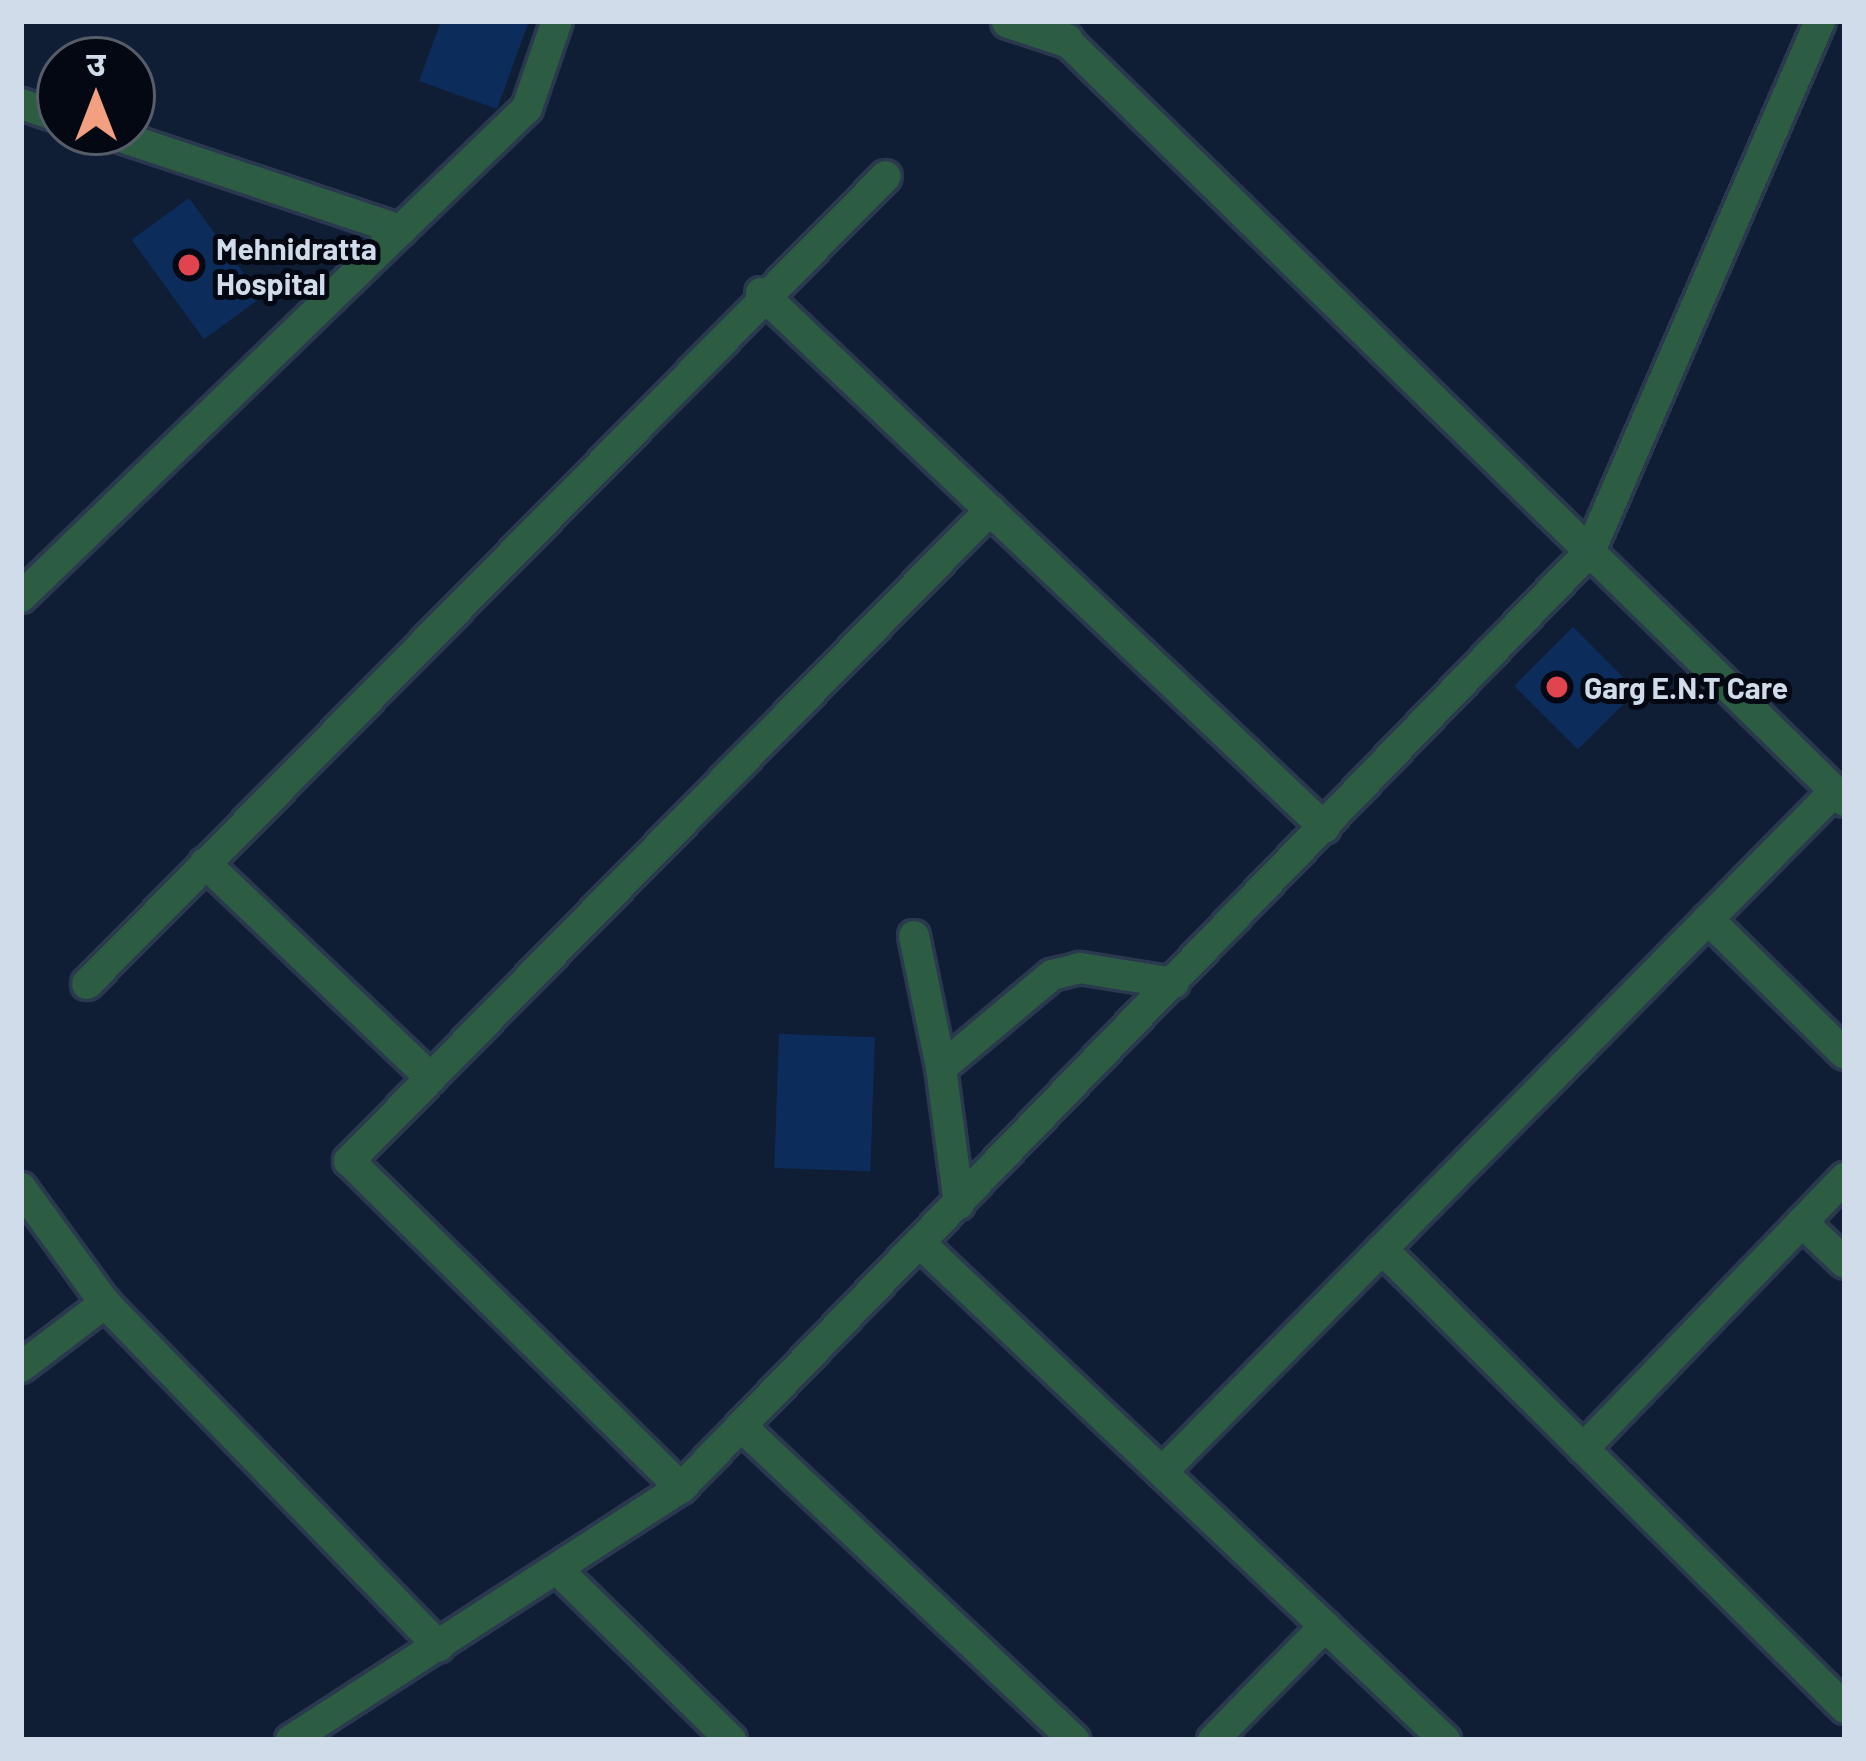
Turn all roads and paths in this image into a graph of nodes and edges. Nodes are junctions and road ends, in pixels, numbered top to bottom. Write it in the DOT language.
graph roads {
  1 [pos="557,21"];
  2 [pos="1008,21"];
  3 [pos="1820,21"];
  4 [pos="1066,40"];
  5 [pos="156,149"];
  6 [pos="886,176"];
  7 [pos="400,230"];
  8 [pos="761,292"];
  9 [pos="990,510"];
  10 [pos="1590,551"];
  11 [pos="22,595"];
  12 [pos="1840,796"];
  13 [pos="1325,828"];
  14 [pos="205,862"];
  15 [pos="1708,920"];
  16 [pos="914,936"];
  17 [pos="1174,983"];
  18 [pos="87,984"];
  19 [pos="1845,1054"];
  20 [pos="941,1068"];
  21 [pos="431,1078"];
  22 [pos="1845,1178"];
  23 [pos="21,1188"];
  24 [pos="959,1204"];
  25 [pos="1802,1222"];
  26 [pos="920,1243"];
  27 [pos="1382,1249"];
  28 [pos="1845,1263"];
  29 [pos="105,1303"];
  30 [pos="21,1367"];
  31 [pos="741,1426"];
  32 [pos="1583,1449"];
  33 [pos="1162,1472"];
  34 [pos="681,1488"];
  35 [pos="557,1569"];
  36 [pos="1325,1626"];
  37 [pos="439,1646"];
  38 [pos="1845,1708"];
  39 [pos="330,1730"];
  40 [pos="291,1740"];
  41 [pos="731,1740"];
  42 [pos="1074,1740"];
  43 [pos="1214,1740"];
  44 [pos="1445,1740"];
  1 -- 7 [label="street"];
  2 -- 4 [label="street"];
  3 -- 10 [label="street"];
  4 -- 10 [label="street"];
  5 -- 7 [label="street"];
  6 -- 8 [label="street"];
  7 -- 11 [label="street"];
  8 -- 9 [label="street"];
  8 -- 14 [label="street"];
  9 -- 13 [label="street"];
  9 -- 21 [label="street"];
  10 -- 12 [label="street"];
  10 -- 13 [label="street"];
  12 -- 15 [label="street"];
  13 -- 17 [label="street"];
  14 -- 18 [label="street"];
  14 -- 21 [label="street"];
  15 -- 19 [label="street"];
  15 -- 27 [label="street"];
  16 -- 20 [label="street"];
  17 -- 20 [label="street"];
  17 -- 24 [label="street"];
  20 -- 24 [label="street"];
  21 -- 34 [label="street"];
  22 -- 25 [label="street"];
  23 -- 29 [label="street"];
  24 -- 26 [label="street"];
  25 -- 28 [label="street"];
  25 -- 32 [label="street"];
  26 -- 31 [label="street"];
  26 -- 33 [label="street"];
  27 -- 32 [label="street"];
  27 -- 33 [label="street"];
  29 -- 30 [label="street"];
  29 -- 37 [label="street"];
  31 -- 34 [label="street"];
  31 -- 42 [label="street"];
  32 -- 38 [label="street"];
  33 -- 36 [label="street"];
  34 -- 35 [label="street"];
  35 -- 37 [label="street"];
  35 -- 41 [label="street"];
  36 -- 43 [label="street"];
  36 -- 44 [label="street"];
  37 -- 39 [label="street"];
  39 -- 40 [label="street"];
}
